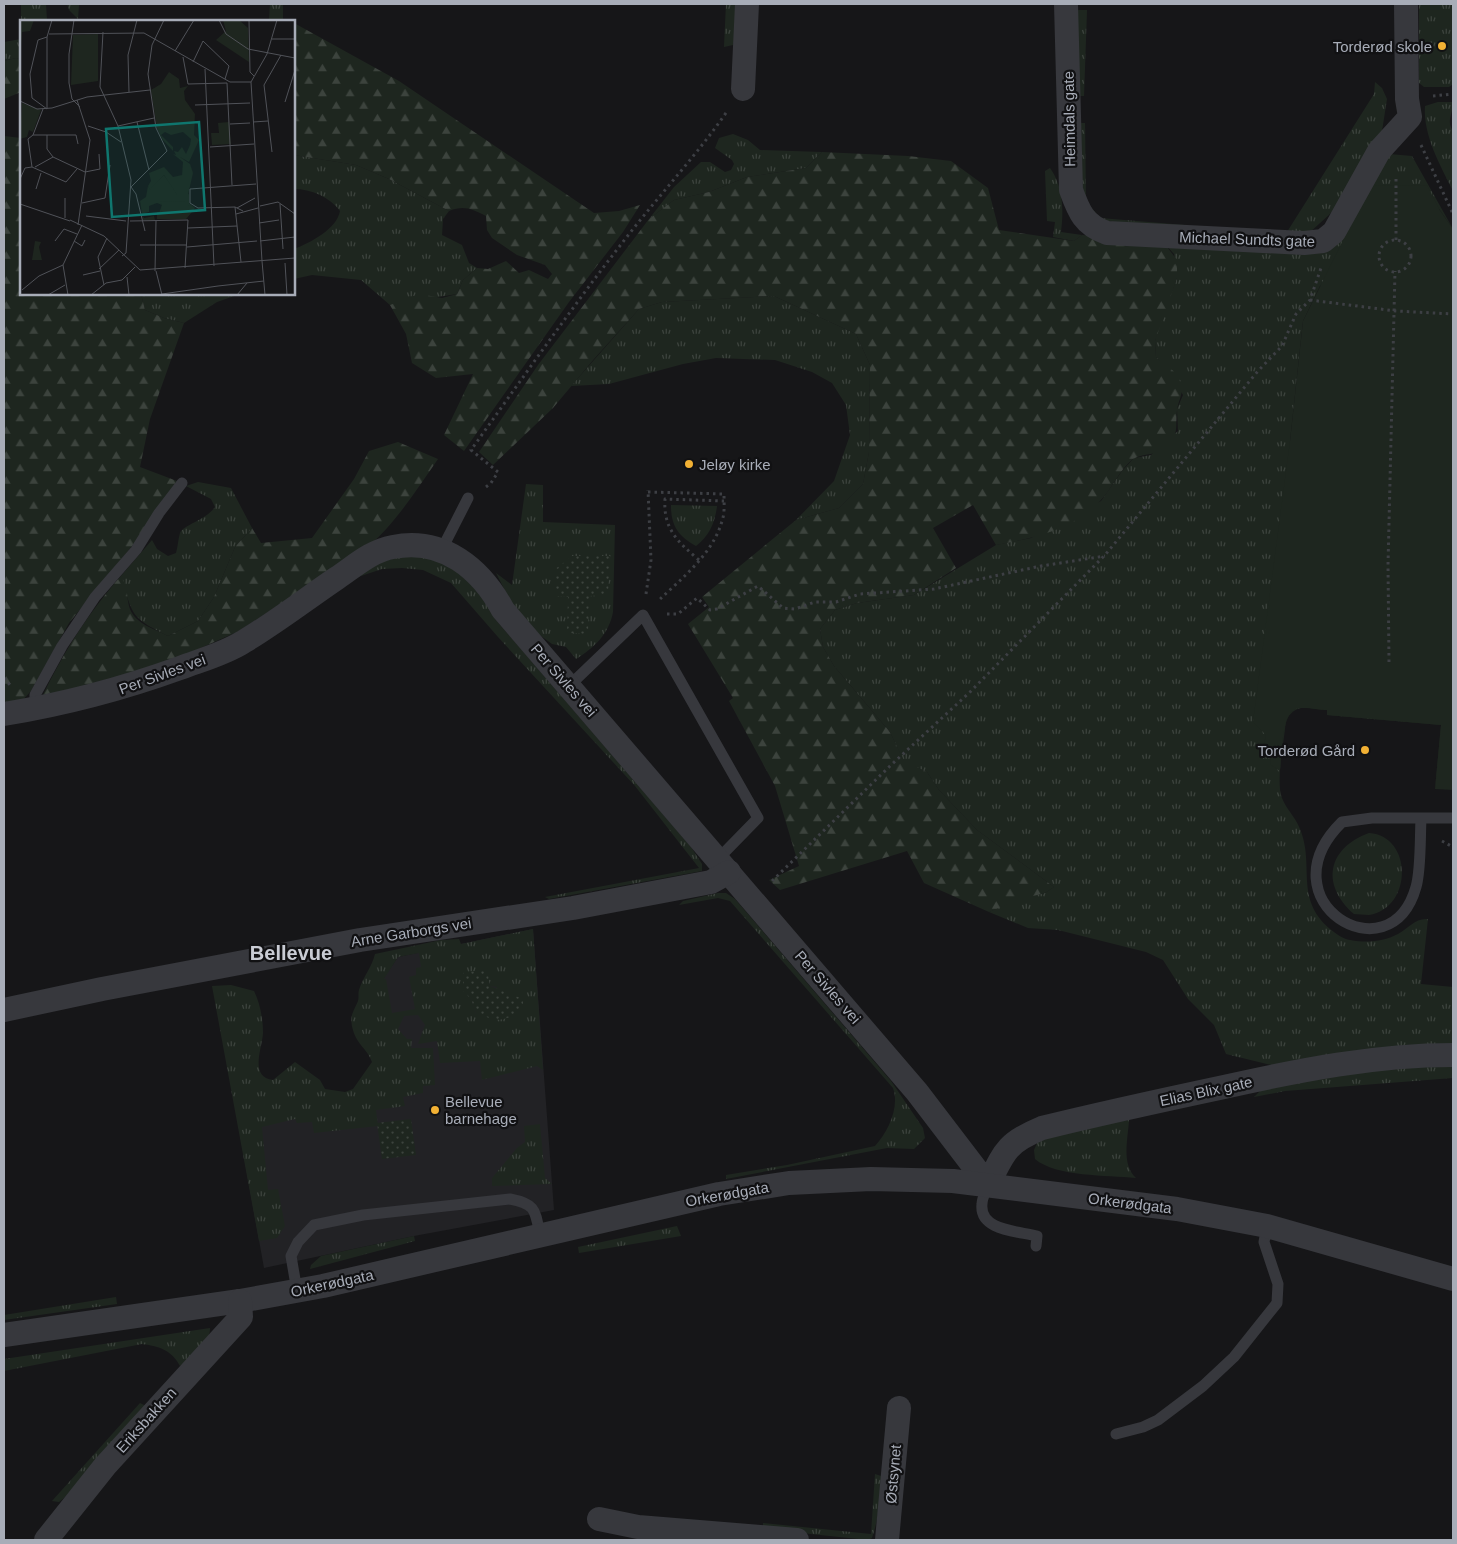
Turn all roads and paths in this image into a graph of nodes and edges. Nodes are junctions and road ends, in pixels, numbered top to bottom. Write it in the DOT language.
graph roads {
  1 [pos="748,4"];
  2 [pos="1066,4"];
  3 [pos="1406,4"];
  4 [pos="743,89"];
  5 [pos="1410,117"];
  6 [pos="1453,214"];
  7 [pos="1092,228"];
  8 [pos="1395,271"];
  9 [pos="1396,311"];
  10 [pos="1453,314"];
  11 [pos="498,472"];
  12 [pos="182,483"];
  13 [pos="468,498"];
  14 [pos="724,501"];
  15 [pos="441,551"];
  16 [pos="1105,556"];
  17 [pos="699,560"];
  18 [pos="644,615"];
  19 [pos="1389,662"];
  20 [pos="569,686"];
  21 [pos="35,709"];
  22 [pos="4,714"];
  23 [pos="1453,818"];
  24 [pos="1421,819"];
  25 [pos="723,866"];
  26 [pos="752,900"];
  27 [pos="4,1010"];
  28 [pos="1453,1055"];
  29 [pos="988,1185"];
  30 [pos="1267,1226"];
  31 [pos="540,1235"];
  32 [pos="1036,1246"];
  33 [pos="1453,1279"];
  34 [pos="297,1291"];
  35 [pos="240,1301"];
  36 [pos="4,1335"];
  37 [pos="899,1408"];
  38 [pos="1116,1434"];
  39 [pos="599,1519"];
  40 [pos="46,1540"];
  41 [pos="797,1540"];
  42 [pos="887,1540"];
  1 -- 4 [label="street"];
  2 -- 7 [label="street, Heimdals gate"];
  3 -- 5 [label="street"];
  4 -- 11 [label="path"];
  5 -- 6 [label="path"];
  5 -- 7 [label="street, Michael Sundts gate"];
  8 -- 8 [label="path"];
  8 -- 9 [label="path"];
  9 -- 10 [label="path"];
  9 -- 16 [label="path"];
  9 -- 19 [label="path"];
  12 -- 21 [label="lane"];
  13 -- 15 [label="lane"];
  14 -- 17 [label="path"];
  14 -- 17 [label="path"];
  14 -- 18 [label="path"];
  15 -- 20 [label="street, Per Sivles vei"];
  15 -- 21 [label="street, Per Sivles vei"];
  16 -- 18 [label="path"];
  16 -- 26 [label="path"];
  17 -- 18 [label="path"];
  18 -- 20 [label="lane"];
  18 -- 25 [label="lane"];
  20 -- 25 [label="street, Per Sivles vei"];
  21 -- 22 [label="street, Per Sivles vei"];
  23 -- 24 [label="lane"];
  24 -- 24 [label="lane"];
  25 -- 26 [label="street, Per Sivles vei"];
  25 -- 27 [label="street, Arne Garborgs vei"];
  26 -- 29 [label="street, Per Sivles vei"];
  28 -- 29 [label="street, Elias Blix gate"];
  29 -- 30 [label="street, Orkerødgata"];
  29 -- 31 [label="street, Orkerødgata"];
  29 -- 32 [label="lane"];
  30 -- 33 [label="street, Orkerødgata"];
  30 -- 38 [label="lane"];
  31 -- 34 [label="street, Orkerødgata"];
  31 -- 34 [label="lane"];
  34 -- 35 [label="street, Orkerødgata"];
  35 -- 36 [label="street, Orkerødgata"];
  35 -- 40 [label="street, Eriksbakken"];
  37 -- 42 [label="street, Østsynet"];
  39 -- 41 [label="street"];
}
